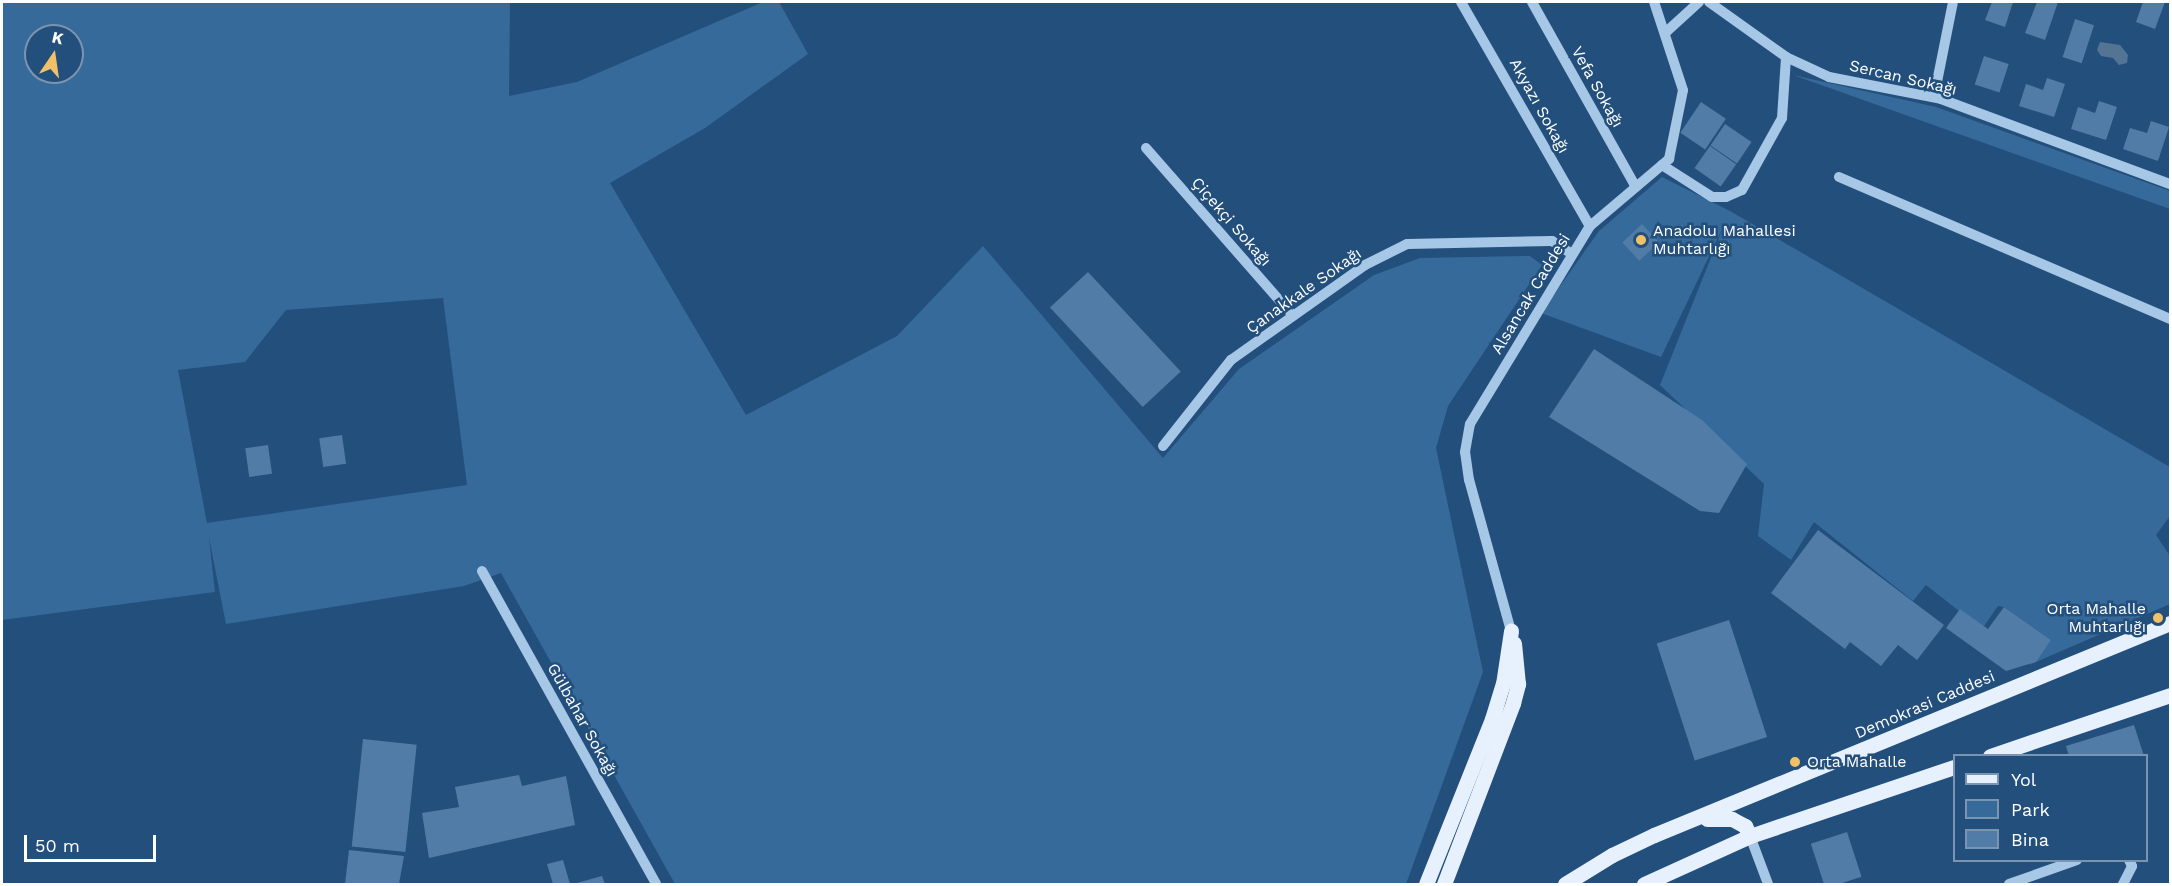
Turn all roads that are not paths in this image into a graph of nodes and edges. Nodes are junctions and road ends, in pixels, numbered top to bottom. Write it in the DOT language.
graph roads {
  1 [pos="1461,2"];
  2 [pos="1532,2"];
  3 [pos="1654,2"];
  4 [pos="1699,2"];
  5 [pos="1709,2"];
  6 [pos="1953,2"];
  7 [pos="1665,33"];
  8 [pos="1786,57"];
  9 [pos="1934,97"];
  10 [pos="1146,148"];
  11 [pos="1662,165"];
  12 [pos="1839,177"];
  13 [pos="2170,184"];
  14 [pos="1636,187"];
  15 [pos="1590,226"];
  16 [pos="1572,254"];
  17 [pos="1293,316"];
  18 [pos="2170,319"];
  19 [pos="1163,446"];
  20 [pos="482,571"];
  21 [pos="2170,623"];
  22 [pos="1511,631"];
  23 [pos="2170,695"];
  24 [pos="1996,754"];
  25 [pos="1953,768"];
  26 [pos="1694,820"];
  27 [pos="1750,836"];
  28 [pos="2074,862"];
  29 [pos="2130,862"];
  30 [pos="656,885"];
  31 [pos="1426,885"];
  32 [pos="1444,885"];
  33 [pos="1565,885"];
  34 [pos="1644,885"];
  35 [pos="1768,885"];
  36 [pos="2008,885"];
  37 [pos="2123,885"];
  1 -- 15 [label="street, Akyazı Sokağı"];
  2 -- 14 [label="street, Vefa Sokağı"];
  3 -- 7 [label="street, Alsancak Caddesi"];
  4 -- 7 [label="street"];
  5 -- 8 [label="street, Sercan Sokağı"];
  6 -- 9 [label="street"];
  7 -- 11 [label="street, Alsancak Caddesi"];
  8 -- 9 [label="street, Sercan Sokağı"];
  8 -- 11 [label="street"];
  9 -- 13 [label="street, Sercan Sokağı"];
  10 -- 17 [label="street, Çiçekçi Sokağı"];
  11 -- 14 [label="street, Alsancak Caddesi"];
  12 -- 18 [label="street"];
  14 -- 15 [label="street, Alsancak Caddesi"];
  15 -- 16 [label="street, Alsancak Caddesi"];
  16 -- 17 [label="street, Çanakkale Sokağı"];
  16 -- 22 [label="street, Alsancak Caddesi"];
  17 -- 19 [label="street, Çanakkale Sokağı"];
  20 -- 30 [label="street, Gülbahar Sokağı"];
  21 -- 26 [label="main road, Demokrasi Caddesi"];
  22 -- 31 [label="main road"];
  22 -- 32 [label="main road"];
  23 -- 24 [label="main road"];
  25 -- 27 [label="main road"];
  26 -- 27 [label="main road"];
  26 -- 33 [label="main road, Demokrasi Caddesi"];
  27 -- 34 [label="main road"];
  27 -- 35 [label="street"];
  28 -- 36 [label="street"];
  29 -- 37 [label="street"];
}
